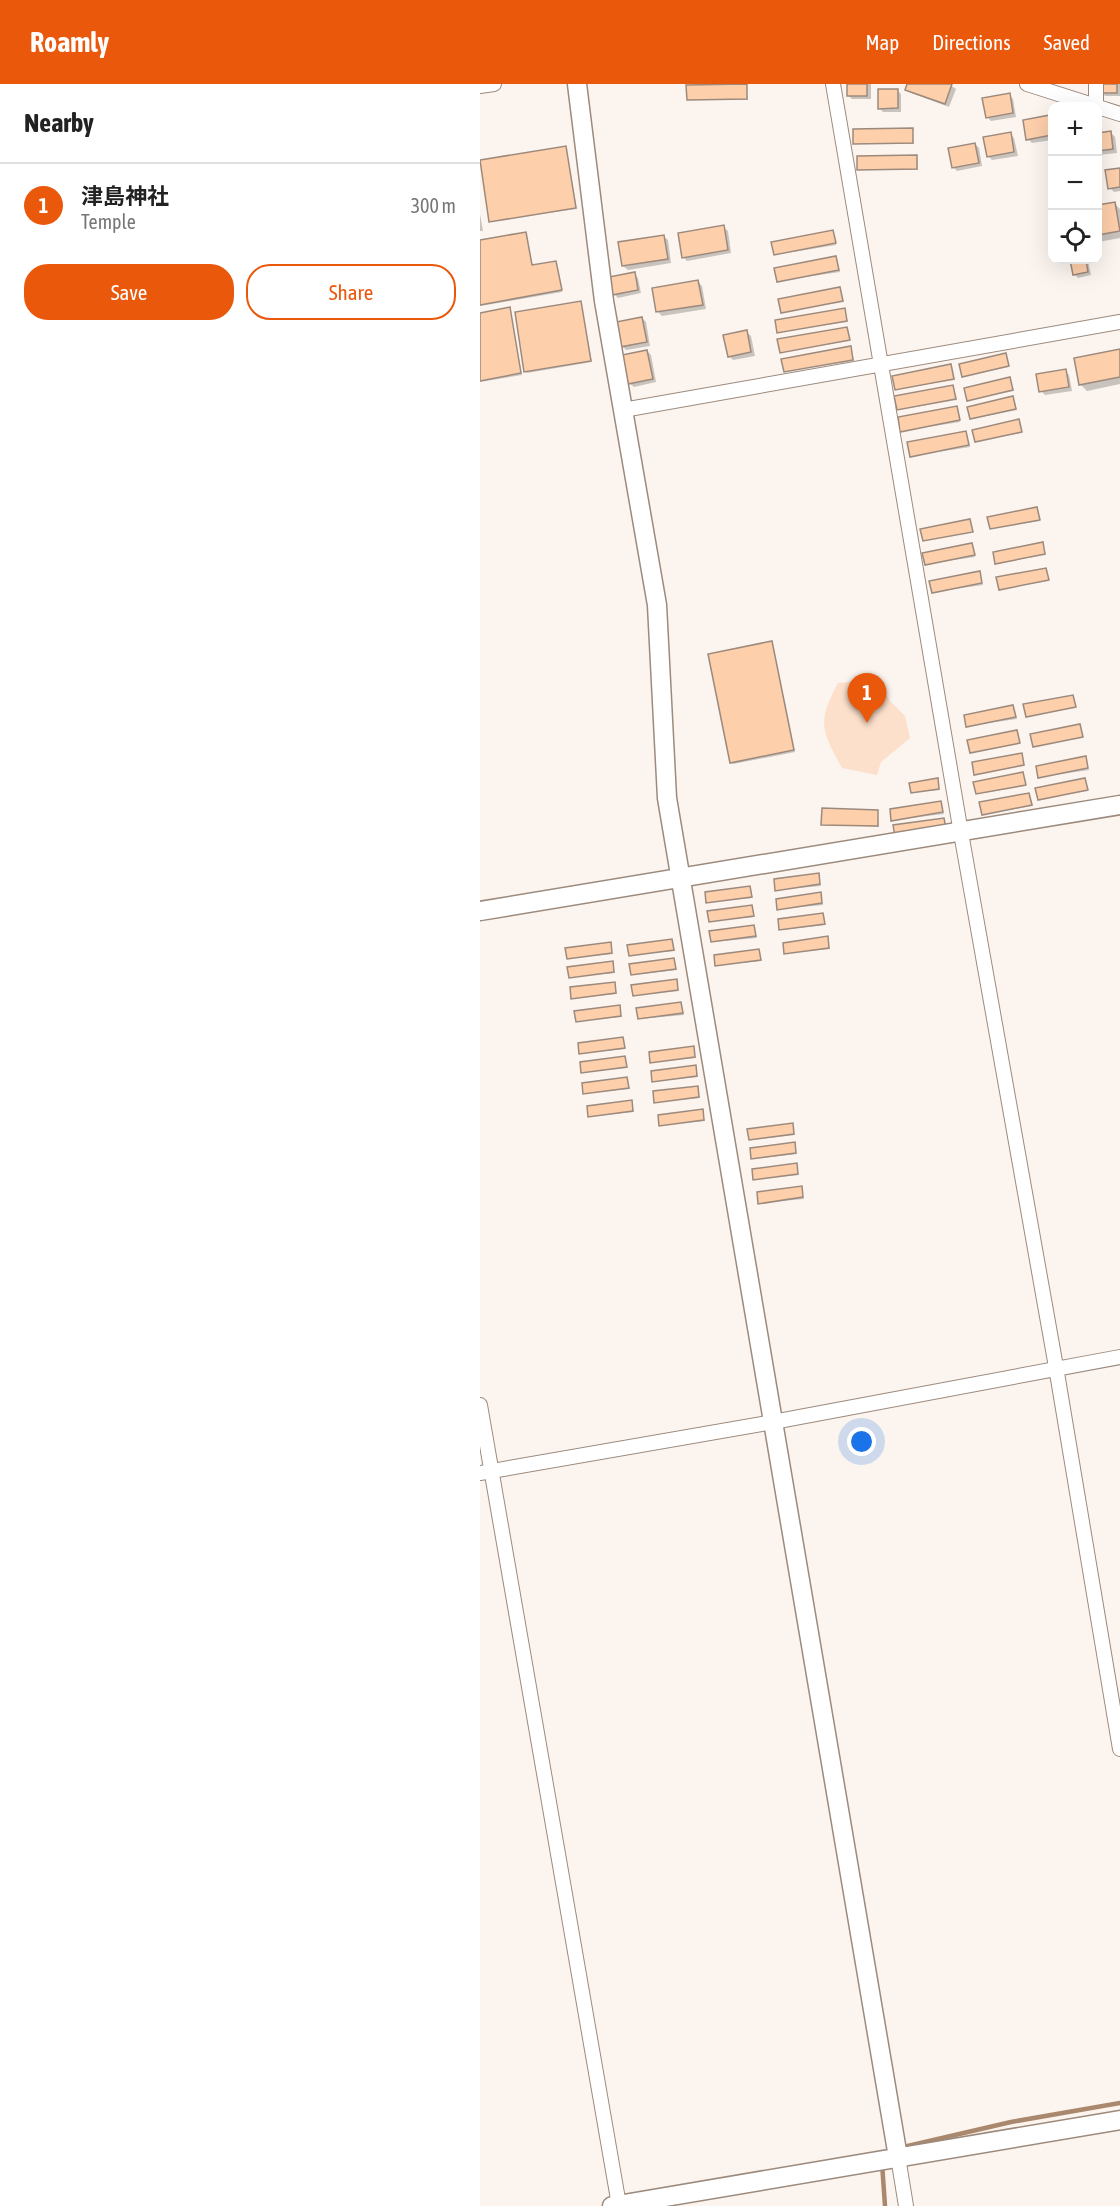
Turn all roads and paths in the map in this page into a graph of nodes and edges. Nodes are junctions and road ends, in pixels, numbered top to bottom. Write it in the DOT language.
graph roads {
  1 [pos="494,84"];
  2 [pos="577,84"];
  3 [pos="833,84"];
  4 [pos="1027,84"];
  5 [pos="1095,84"];
  6 [pos="480,86"];
  7 [pos="1082,102"];
  8 [pos="1097,102"];
  9 [pos="1102,109"];
  10 [pos="1120,114"];
  11 [pos="1120,322"];
  12 [pos="881,364"];
  13 [pos="623,410"];
  14 [pos="1120,805"];
  15 [pos="961,833"];
  16 [pos="679,876"];
  17 [pos="480,911"];
  18 [pos="1120,1357"];
  19 [pos="1056,1367"];
  20 [pos="480,1405"];
  21 [pos="773,1422"];
  22 [pos="485,1472"];
  23 [pos="1120,1749"];
  24 [pos="1120,2120"];
  25 [pos="898,2157"];
  26 [pos="616,2205"];
  27 [pos="906,2206"];
  1 -- 6 [label="street"];
  2 -- 13 [label="street"];
  3 -- 12 [label="street"];
  4 -- 7 [label="street"];
  5 -- 8 [label="street"];
  9 -- 10 [label="street"];
  11 -- 12 [label="street"];
  12 -- 13 [label="street"];
  12 -- 15 [label="street"];
  13 -- 16 [label="street"];
  14 -- 15 [label="street"];
  15 -- 16 [label="street"];
  15 -- 19 [label="street"];
  16 -- 17 [label="street"];
  16 -- 21 [label="street"];
  18 -- 19 [label="street"];
  19 -- 21 [label="street"];
  19 -- 23 [label="street"];
  20 -- 22 [label="street"];
  21 -- 22 [label="street"];
  21 -- 25 [label="street"];
  22 -- 26 [label="street"];
  24 -- 25 [label="street"];
  25 -- 26 [label="street"];
  25 -- 27 [label="street"];
}
